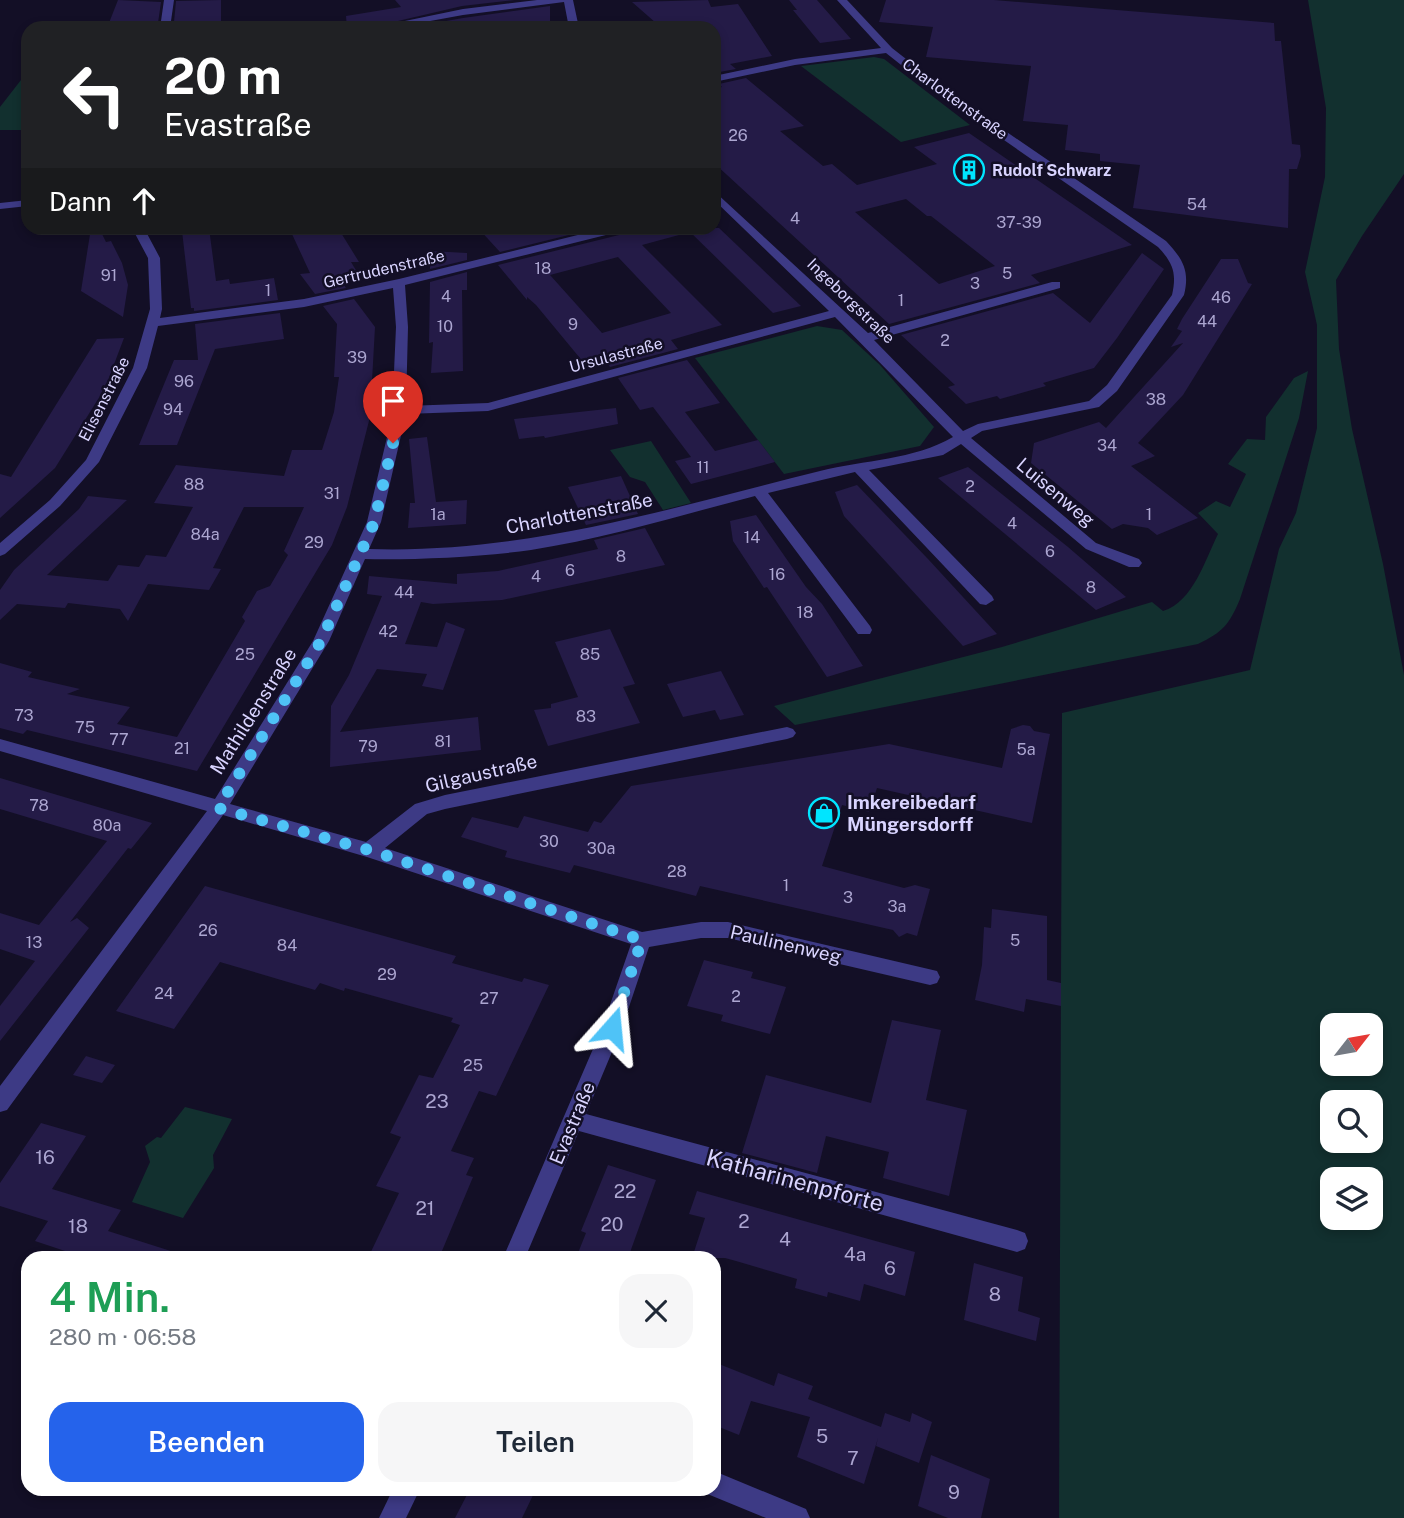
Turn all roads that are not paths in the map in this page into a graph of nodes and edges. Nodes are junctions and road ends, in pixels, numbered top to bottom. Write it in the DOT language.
graph roads {
  1 [pos="169,0"];
  2 [pos="559,0"];
  3 [pos="568,0"];
  4 [pos="842,0"];
  5 [pos="166,21"];
  6 [pos="414,21"];
  7 [pos="572,21"];
  8 [pos="888,50"];
  9 [pos="721,78"];
  10 [pos="21,204"];
  11 [pos="721,204"];
  12 [pos="0,206"];
  13 [pos="142,235"];
  14 [pos="590,235"];
  15 [pos="399,283"];
  16 [pos="1056,285"];
  17 [pos="838,312"];
  18 [pos="153,323"];
  19 [pos="865,338"];
  20 [pos="400,410"];
  21 [pos="961,437"];
  22 [pos="858,467"];
  23 [pos="758,490"];
  24 [pos="0,551"];
  25 [pos="362,554"];
  26 [pos="1134,563"];
  27 [pos="986,600"];
  28 [pos="864,630"];
  29 [pos="787,733"];
  30 [pos="0,745"];
  31 [pos="218,808"];
  32 [pos="369,850"];
  33 [pos="642,940"];
  34 [pos="930,976"];
  35 [pos="0,1102"];
  36 [pos="573,1119"];
  37 [pos="1017,1241"];
  38 [pos="517,1251"];
  39 [pos="721,1487"];
  40 [pos="403,1496"];
  41 [pos="392,1518"];
  42 [pos="797,1518"];
  1 -- 5 [label="street"];
  2 -- 6 [label="street"];
  3 -- 7 [label="street"];
  4 -- 8 [label="street, Charlottenstraße"];
  8 -- 9 [label="street"];
  8 -- 21 [label="street, Charlottenstraße"];
  10 -- 12 [label="street"];
  11 -- 17 [label="street, Ingeborgstraße"];
  13 -- 18 [label="street, Elisenstraße"];
  14 -- 15 [label="street, Gertrudenstraße"];
  15 -- 18 [label="street, Gertrudenstraße"];
  15 -- 20 [label="street, Mathildenstraße"];
  16 -- 19 [label="street"];
  17 -- 19 [label="street, Ingeborgstraße"];
  17 -- 20 [label="street, Ursulastraße"];
  18 -- 24 [label="street, Elisenstraße"];
  19 -- 21 [label="street, Ingeborgstraße"];
  20 -- 25 [label="street, Mathildenstraße"];
  21 -- 22 [label="street, Charlottenstraße"];
  21 -- 26 [label="street, Luisenweg"];
  22 -- 23 [label="street, Charlottenstraße"];
  22 -- 27 [label="street"];
  23 -- 25 [label="street, Charlottenstraße"];
  23 -- 28 [label="street"];
  25 -- 31 [label="street, Mathildenstraße"];
  29 -- 32 [label="street, Gilgaustraße"];
  30 -- 31 [label="street"];
  31 -- 32 [label="street"];
  31 -- 35 [label="street, Mathildenstraße"];
  32 -- 33 [label="street"];
  33 -- 34 [label="street, Paulinenweg"];
  33 -- 36 [label="street, Evastraße"];
  36 -- 37 [label="street, Katharinenpforte"];
  36 -- 38 [label="street, Evastraße"];
  39 -- 42 [label="street"];
  40 -- 41 [label="street"];
}
